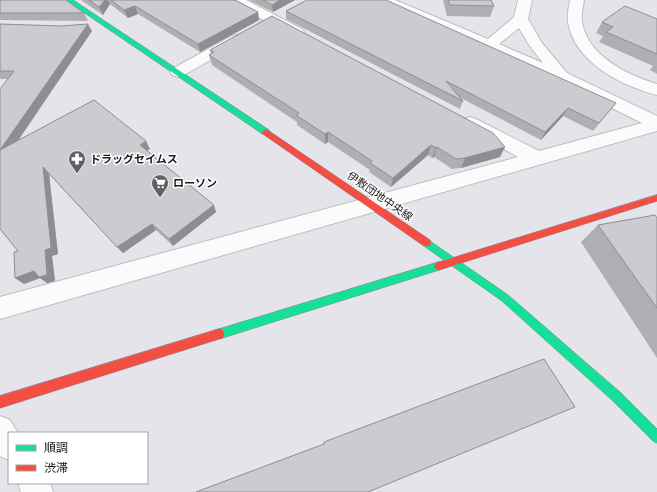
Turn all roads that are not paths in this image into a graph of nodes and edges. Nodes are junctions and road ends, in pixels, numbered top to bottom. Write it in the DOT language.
graph roads {
  1 [pos="69,0"];
  2 [pos="236,0"];
  3 [pos="384,0"];
  4 [pos="525,0"];
  5 [pos="577,0"];
  6 [pos="521,19"];
  7 [pos="267,22"];
  8 [pos="105,24"];
  9 [pos="91,26"];
  10 [pos="307,37"];
  11 [pos="490,45"];
  12 [pos="178,72"];
  13 [pos="562,77"];
  14 [pos="657,90"];
  15 [pos="454,115"];
  16 [pos="657,124"];
  17 [pos="538,159"];
  18 [pos="657,198"];
  19 [pos="372,204"];
  20 [pos="452,261"];
  21 [pos="0,308"];
  22 [pos="0,402"];
  23 [pos="0,430"];
  24 [pos="657,437"];
  25 [pos="8,443"];
  1 -- 8 [label="street, 伊敷団地中央線"];
  2 -- 7 [label="street"];
  3 -- 11 [label="street"];
  4 -- 6 [label="street"];
  5 -- 14 [label="street"];
  6 -- 11 [label="street"];
  6 -- 13 [label="street"];
  7 -- 10 [label="street"];
  7 -- 12 [label="street"];
  8 -- 9 [label="street"];
  8 -- 12 [label="street, 伊敷団地中央線"];
  11 -- 13 [label="street"];
  12 -- 19 [label="street, 伊敷団地中央線"];
  13 -- 16 [label="street"];
  15 -- 17 [label="street"];
  16 -- 17 [label="street"];
  17 -- 19 [label="street"];
  18 -- 20 [label="street"];
  19 -- 20 [label="street, 伊敷団地中央線"];
  19 -- 21 [label="street"];
  20 -- 22 [label="street"];
  20 -- 24 [label="street, 伊敷団地中央線"];
  23 -- 25 [label="street"];
}
